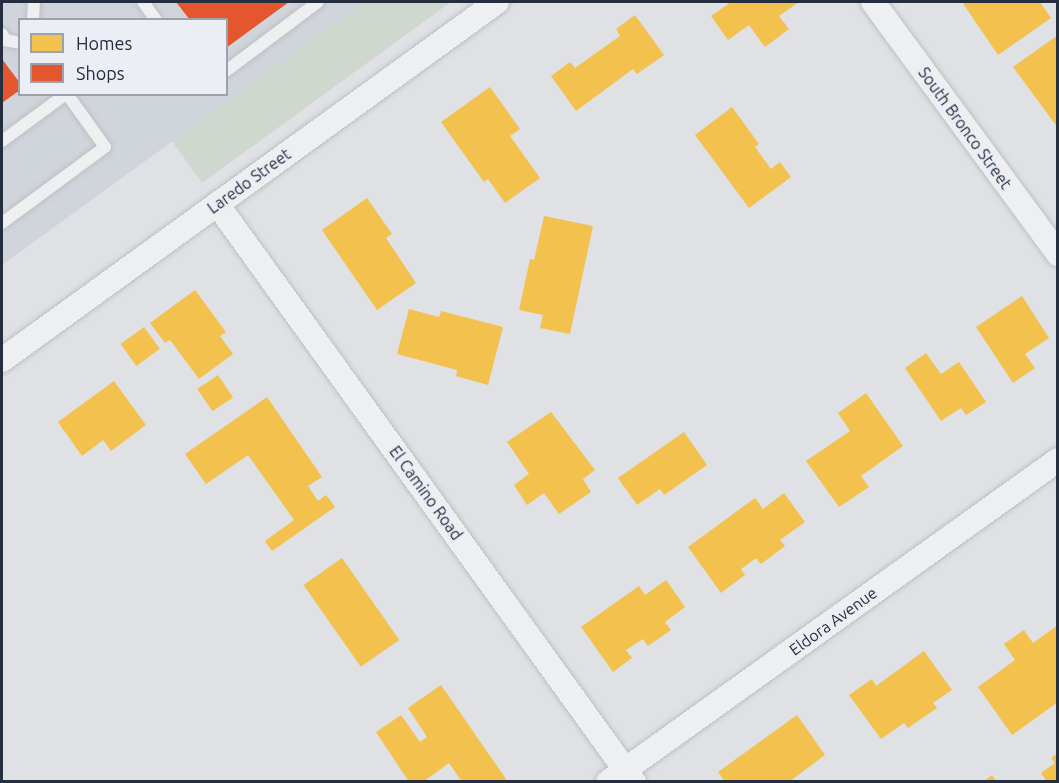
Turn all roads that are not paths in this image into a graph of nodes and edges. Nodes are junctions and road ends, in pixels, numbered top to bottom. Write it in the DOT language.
graph roads {
  1 [pos="34,2"];
  2 [pos="143,2"];
  3 [pos="318,2"];
  4 [pos="497,2"];
  5 [pos="873,2"];
  6 [pos="33,18"];
  7 [pos="155,18"];
  8 [pos="2,34"];
  9 [pos="18,43"];
  10 [pos="228,70"];
  11 [pos="64,96"];
  12 [pos="68,96"];
  13 [pos="2,141"];
  14 [pos="217,204"];
  15 [pos="2,223"];
  16 [pos="1058,254"];
  17 [pos="2,360"];
  18 [pos="1058,460"];
  19 [pos="623,777"];
  1 -- 6 [label="lane"];
  2 -- 7 [label="lane"];
  3 -- 10 [label="lane"];
  4 -- 14 [label="street, Laredo Street"];
  5 -- 16 [label="street, South Bronco Street"];
  8 -- 9 [label="lane"];
  11 -- 13 [label="lane"];
  12 -- 15 [label="lane"];
  14 -- 17 [label="street, Laredo Street"];
  14 -- 19 [label="street, El Camino Road"];
  18 -- 19 [label="street, Eldora Avenue"];
}
